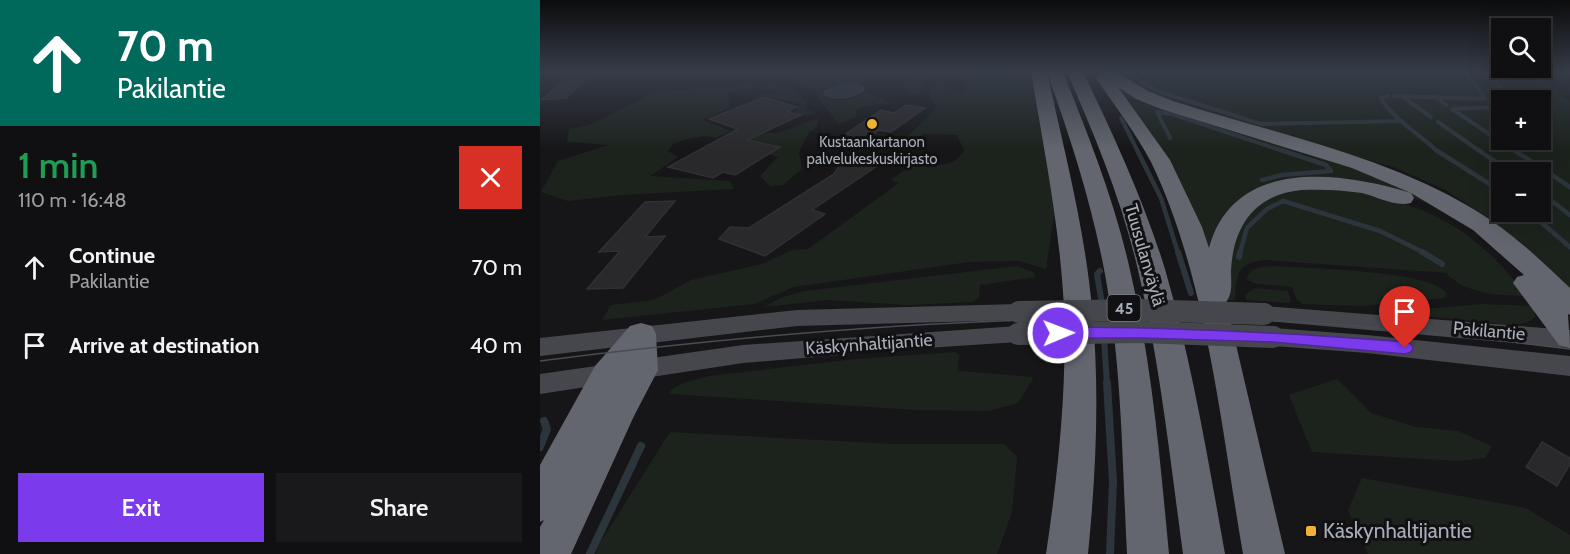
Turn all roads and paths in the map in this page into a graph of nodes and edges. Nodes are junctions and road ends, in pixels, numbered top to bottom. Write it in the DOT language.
graph roads {
  1 [pos="1044,98"];
  2 [pos="1065,98"];
  3 [pos="1087,98"];
  4 [pos="1118,98"];
  5 [pos="1152,98"];
  6 [pos="1570,305"];
  7 [pos="1264,314"];
  8 [pos="1217,320"];
  9 [pos="1018,323"];
  10 [pos="641,334"];
  11 [pos="1273,337"];
  12 [pos="1570,338"];
  13 [pos="540,347"];
  14 [pos="1570,366"];
  15 [pos="642,370"];
  16 [pos="607,375"];
  17 [pos="540,384"];
  18 [pos="540,503"];
  19 [pos="549,554"];
  20 [pos="1067,554"];
  21 [pos="1148,554"];
  22 [pos="1204,554"];
  23 [pos="1264,554"];
  1 -- 20 [label="highway"];
  2 -- 21 [label="highway, Tuusulanväylä / 45"];
  3 -- 22 [label="highway, Tuusulanväylä / 45"];
  4 -- 8 [label="highway"];
  5 -- 6 [label="highway"];
  7 -- 9 [label="main road, Käskynhaltijantie, bridge"];
  7 -- 12 [label="main road, Pakilantie"];
  8 -- 12 [label="highway"];
  8 -- 23 [label="highway"];
  9 -- 10 [label="main road, Käskynhaltijantie"];
  9 -- 11 [label="main road, Käskynhaltijantie, bridge"];
  9 -- 15 [label="main road, Käskynhaltijantie"];
  10 -- 13 [label="main road, Käskynhaltijantie"];
  10 -- 15 [label="highway"];
  10 -- 16 [label="highway"];
  11 -- 14 [label="main road, Pakilantie"];
  15 -- 16 [label="main road, Käskynhaltijantie"];
  15 -- 19 [label="highway"];
  16 -- 17 [label="main road, Käskynhaltijantie"];
  16 -- 18 [label="highway"];
}
